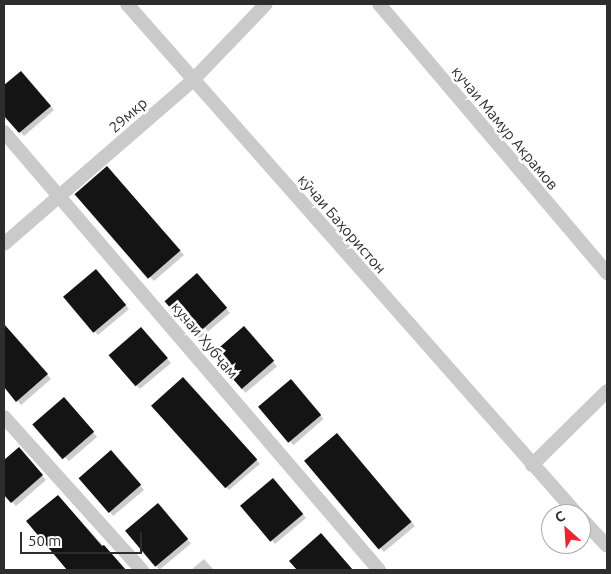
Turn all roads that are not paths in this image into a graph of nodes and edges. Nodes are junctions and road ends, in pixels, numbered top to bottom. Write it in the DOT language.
graph roads {
  1 [pos="127,4"];
  2 [pos="266,4"];
  3 [pos="379,4"];
  4 [pos="193,80"];
  5 [pos="4,132"];
  6 [pos="61,196"];
  7 [pos="4,244"];
  8 [pos="607,273"];
  9 [pos="607,391"];
  10 [pos="4,417"];
  11 [pos="532,465"];
  12 [pos="569,504"];
  13 [pos="591,529"];
  14 [pos="607,546"];
  15 [pos="142,570"];
  16 [pos="379,570"];
  1 -- 4 [label="street, кӯчаи Баҳористон"];
  2 -- 4 [label="street, 29мкр"];
  3 -- 8 [label="street, кучаи Мамур Акрамов"];
  4 -- 6 [label="street, 29мкр"];
  4 -- 11 [label="street, кӯчаи Баҳористон"];
  5 -- 6 [label="street, кучаи Хубҷам"];
  6 -- 7 [label="street, 29мкр"];
  6 -- 16 [label="street, кучаи Хубҷам"];
  9 -- 11 [label="street"];
  10 -- 15 [label="street"];
  11 -- 12 [label="street, кӯчаи Баҳористон"];
  13 -- 14 [label="street"];
}
